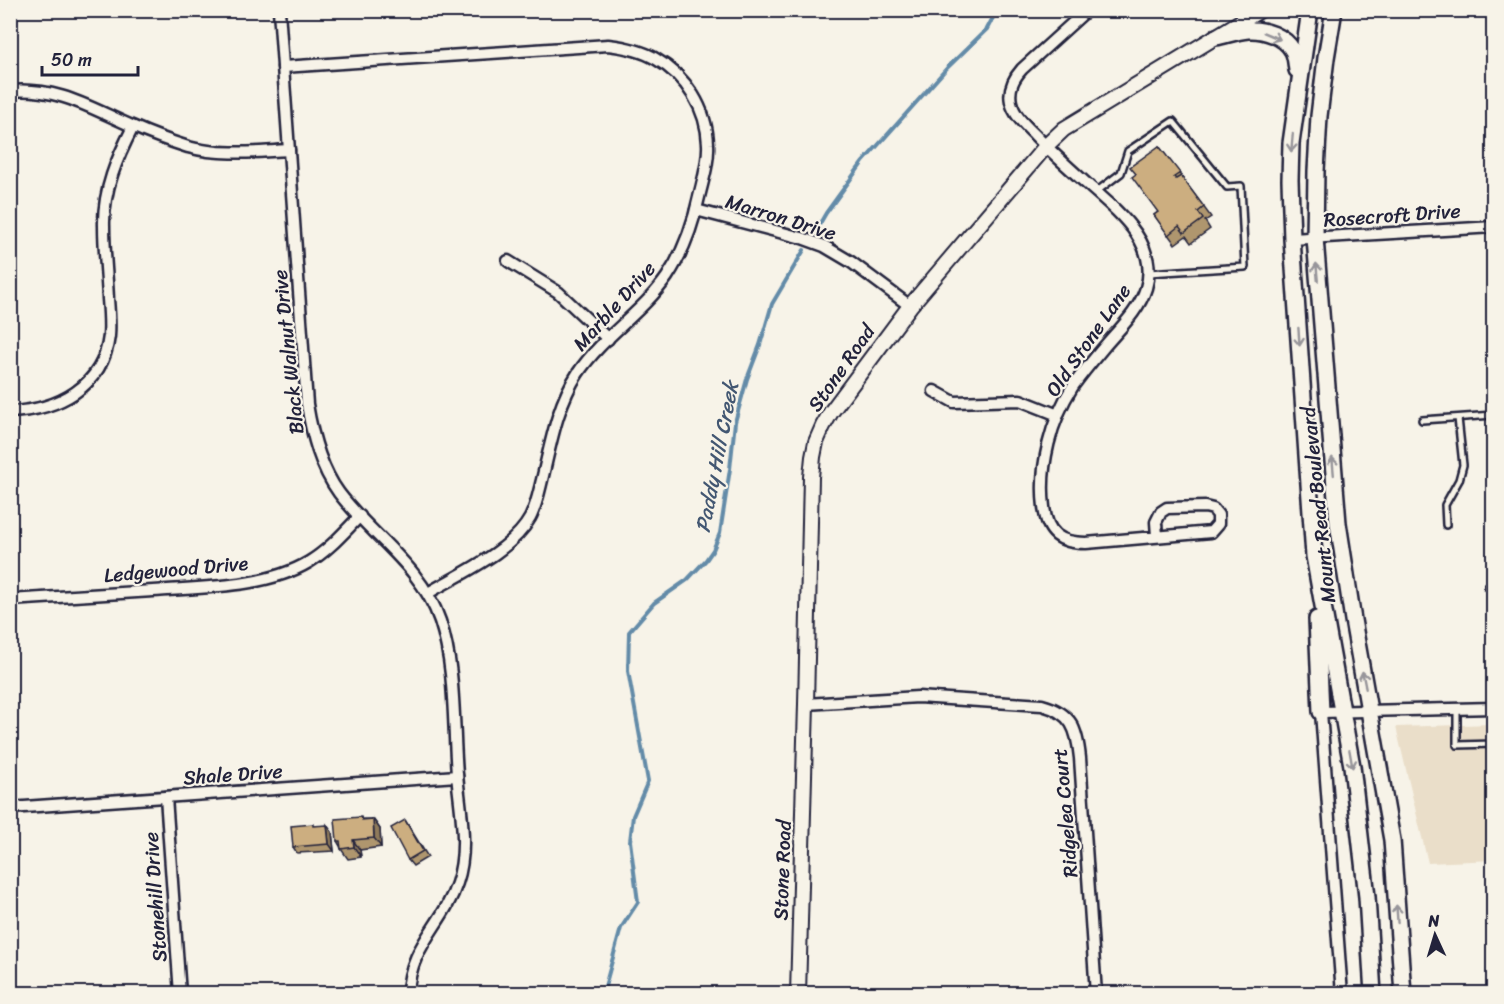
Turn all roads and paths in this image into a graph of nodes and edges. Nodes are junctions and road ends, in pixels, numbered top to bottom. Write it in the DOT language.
graph roads {
  1 [pos="279,10"];
  2 [pos="1088,10"];
  3 [pos="1260,10"];
  4 [pos="1310,10"];
  5 [pos="1334,10"];
  6 [pos="1216,37"];
  7 [pos="283,67"];
  8 [pos="1299,85"];
  9 [pos="10,91"];
  10 [pos="133,127"];
  11 [pos="1046,146"];
  12 [pos="289,150"];
  13 [pos="1096,192"];
  14 [pos="696,210"];
  15 [pos="1494,226"];
  16 [pos="1315,238"];
  17 [pos="1292,240"];
  18 [pos="508,261"];
  19 [pos="1148,273"];
  20 [pos="910,306"];
  21 [pos="608,339"];
  22 [pos="934,391"];
  23 [pos="10,412"];
  24 [pos="1058,415"];
  25 [pos="1494,415"];
  26 [pos="1458,418"];
  27 [pos="1422,420"];
  28 [pos="360,516"];
  29 [pos="1446,525"];
  30 [pos="1157,536"];
  31 [pos="1314,556"];
  32 [pos="428,592"];
  33 [pos="10,600"];
  34 [pos="806,704"];
  35 [pos="1494,708"];
  36 [pos="1457,709"];
  37 [pos="1370,711"];
  38 [pos="1322,712"];
  39 [pos="1342,712"];
  40 [pos="1494,744"];
  41 [pos="457,776"];
  42 [pos="166,797"];
  43 [pos="10,808"];
  44 [pos="180,993"];
  45 [pos="408,993"];
  46 [pos="798,993"];
  47 [pos="1096,993"];
  48 [pos="1342,993"];
  49 [pos="1373,993"];
  50 [pos="1402,993"];
  1 -- 7 [label="street, Black Walnut Drive"];
  2 -- 11 [label="street, Old Stone Lane"];
  3 -- 6 [label="street, Stone Road"];
  4 -- 8 [label="main road, Mount Read Boulevard"];
  5 -- 16 [label="main road, Mount Read Boulevard"];
  6 -- 8 [label="main road, one-way"];
  6 -- 11 [label="street, Stone Road"];
  7 -- 12 [label="street, Black Walnut Drive"];
  7 -- 14 [label="street, Marble Drive"];
  8 -- 17 [label="main road, Mount Read Boulevard, one-way"];
  9 -- 10 [label="street"];
  10 -- 12 [label="street"];
  10 -- 23 [label="street"];
  11 -- 13 [label="street, Old Stone Lane"];
  11 -- 20 [label="street, Stone Road"];
  12 -- 28 [label="street, Black Walnut Drive"];
  13 -- 19 [label="street, Old Stone Lane"];
  13 -- 19 [label="lane"];
  14 -- 20 [label="street, Marron Drive"];
  14 -- 21 [label="street, Marble Drive"];
  15 -- 16 [label="street, Rosecroft Drive"];
  16 -- 17 [label="street, Rosecroft Drive"];
  37 -- 16 [label="main road, Mount Read Boulevard, one-way"];
  17 -- 31 [label="main road, Mount Read Boulevard, one-way"];
  18 -- 21 [label="street"];
  19 -- 24 [label="street, Old Stone Lane"];
  20 -- 34 [label="street, Stone Road"];
  21 -- 32 [label="street, Marble Drive"];
  22 -- 24 [label="street, Old Stone Lane"];
  24 -- 30 [label="street, Old Stone Lane"];
  25 -- 26 [label="lane"];
  26 -- 27 [label="lane"];
  26 -- 29 [label="lane"];
  28 -- 32 [label="street, Black Walnut Drive"];
  28 -- 33 [label="street, Ledgewood Drive"];
  30 -- 30 [label="street, Old Stone Lane"];
  31 -- 38 [label="main road"];
  31 -- 39 [label="main road, Mount Read Boulevard"];
  32 -- 41 [label="street, Black Walnut Drive"];
  34 -- 46 [label="street, Stone Road"];
  34 -- 47 [label="street, Ridgelea Court"];
  35 -- 36 [label="street"];
  36 -- 37 [label="street"];
  36 -- 40 [label="lane"];
  37 -- 39 [label="street"];
  50 -- 37 [label="main road, Mount Read Boulevard, one-way"];
  38 -- 39 [label="street"];
  38 -- 48 [label="street"];
  39 -- 49 [label="main road, Mount Read Boulevard, one-way"];
  41 -- 42 [label="street, Shale Drive"];
  41 -- 45 [label="street, Black Walnut Drive"];
  42 -- 43 [label="street, Shale Drive"];
  42 -- 44 [label="street, Stonehill Drive"];
}
